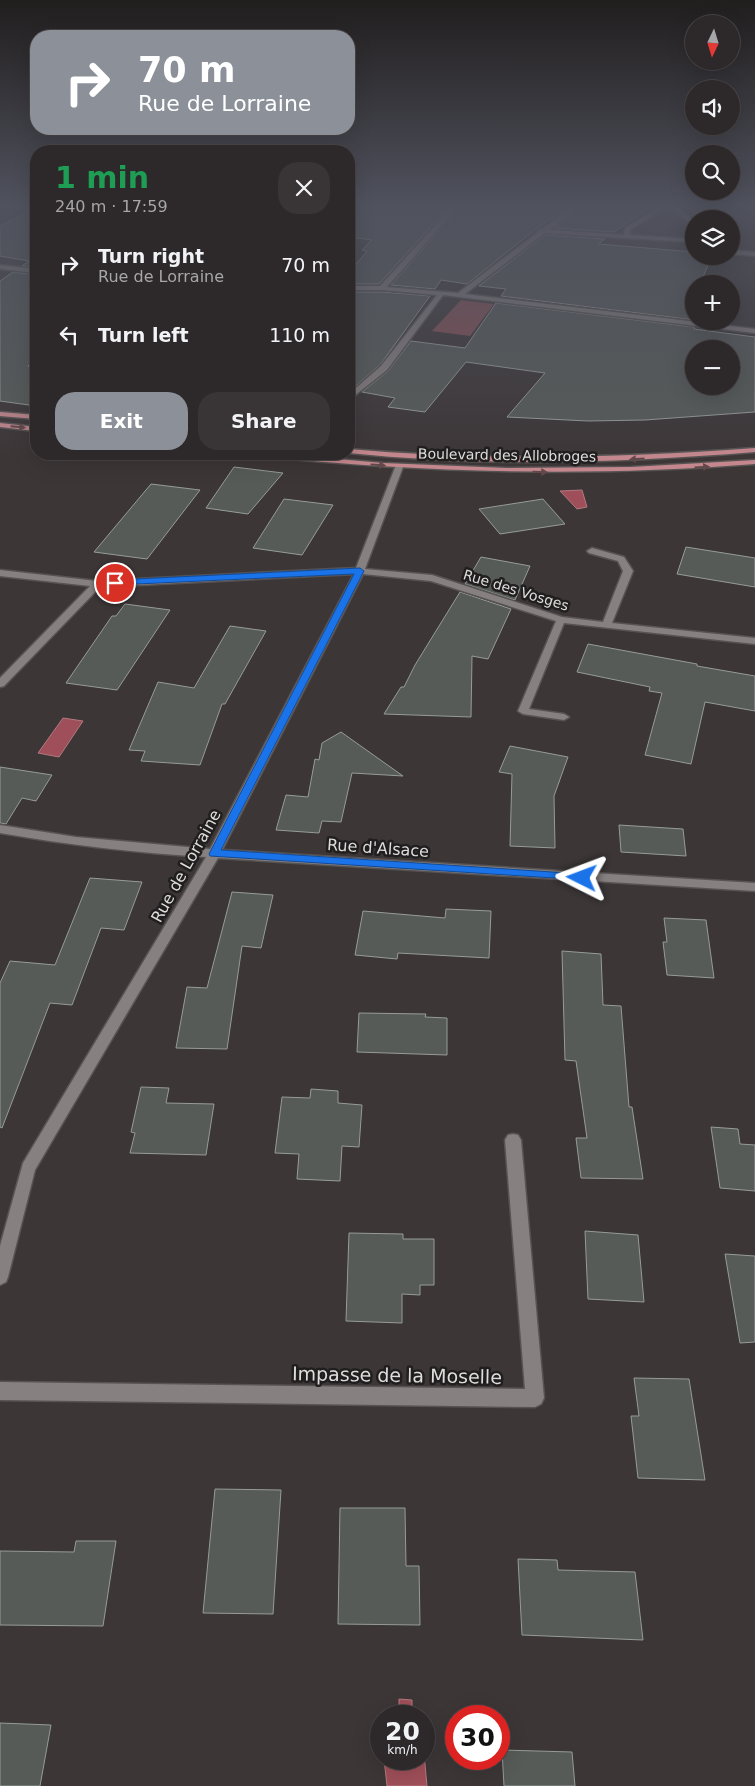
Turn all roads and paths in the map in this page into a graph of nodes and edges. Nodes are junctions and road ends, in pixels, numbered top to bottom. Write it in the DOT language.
graph roads {
  1 [pos="410,290"];
  2 [pos="464,290"];
  3 [pos="441,293"];
  4 [pos="459,294"];
  5 [pos="755,331"];
  6 [pos="355,393"];
  7 [pos="0,414"];
  8 [pos="30,416"];
  9 [pos="0,425"];
  10 [pos="30,428"];
  11 [pos="755,450"];
  12 [pos="355,451"];
  13 [pos="324,460"];
  14 [pos="755,462"];
  15 [pos="399,467"];
  16 [pos="592,551"];
  17 [pos="360,571"];
  18 [pos="0,573"];
  19 [pos="97,584"];
  20 [pos="562,620"];
  21 [pos="606,625"];
  22 [pos="755,641"];
  23 [pos="0,684"];
  24 [pos="564,717"];
  25 [pos="0,830"];
  26 [pos="214,854"];
  27 [pos="755,887"];
  28 [pos="513,1140"];
  29 [pos="0,1277"];
  30 [pos="0,1391"];
  1 -- 3 [label="street"];
  2 -- 4 [label="street"];
  3 -- 4 [label="street"];
  3 -- 6 [label="street"];
  4 -- 5 [label="street"];
  7 -- 8 [label="main road"];
  9 -- 10 [label="main road, one-way"];
  11 -- 12 [label="main road, Boulevard des Allobroges, one-way"];
  13 -- 15 [label="main road, Boulevard des Allobroges, one-way"];
  15 -- 14 [label="main road, Boulevard des Allobroges, one-way"];
  15 -- 17 [label="street, Rue de Lorraine"];
  16 -- 21 [label="street"];
  17 -- 19 [label="street, Rue des Vosges"];
  17 -- 20 [label="street, Rue des Vosges"];
  17 -- 26 [label="street, Rue de Lorraine"];
  18 -- 19 [label="street, Rue des Vosges"];
  19 -- 23 [label="street"];
  20 -- 21 [label="street, Rue des Vosges"];
  20 -- 24 [label="street"];
  21 -- 22 [label="street, Rue des Vosges"];
  25 -- 26 [label="street, Rue d'Alsace"];
  26 -- 27 [label="street, Rue d'Alsace"];
  26 -- 29 [label="street, Rue de Lorraine"];
  28 -- 30 [label="street, Impasse de la Moselle"];
}
